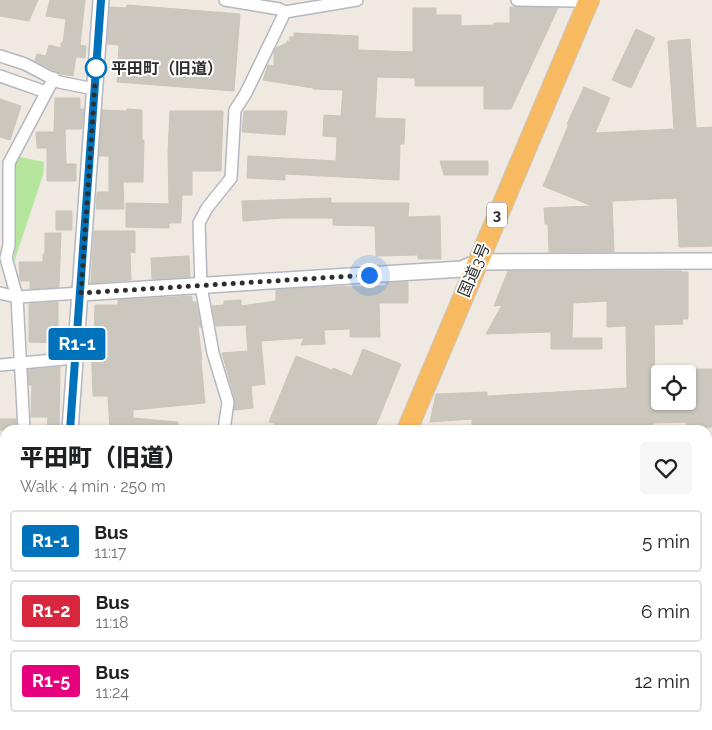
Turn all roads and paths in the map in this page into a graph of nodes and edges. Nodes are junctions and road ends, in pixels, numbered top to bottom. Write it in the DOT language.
graph roads {
  1 [pos="102,0"];
  2 [pos="225,0"];
  3 [pos="357,0"];
  4 [pos="517,0"];
  5 [pos="574,0"];
  6 [pos="589,0"];
  7 [pos="284,12"];
  8 [pos="0,56"];
  9 [pos="0,76"];
  10 [pos="54,78"];
  11 [pos="94,89"];
  12 [pos="46,92"];
  13 [pos="712,261"];
  14 [pos="470,265"];
  15 [pos="201,286"];
  16 [pos="0,293"];
  17 [pos="81,293"];
  18 [pos="17,297"];
  19 [pos="75,358"];
  20 [pos="21,363"];
  21 [pos="0,366"];
  22 [pos="24,425"];
  23 [pos="70,425"];
  24 [pos="225,425"];
  25 [pos="397,425"];
  26 [pos="409,425"];
  1 -- 11 [label="street"];
  2 -- 7 [label="street"];
  3 -- 7 [label="street"];
  4 -- 5 [label="street"];
  5 -- 14 [label="highway, 国道3号 / 3"];
  6 -- 14 [label="highway, 国道3号 / 3"];
  7 -- 15 [label="street"];
  8 -- 10 [label="street"];
  9 -- 12 [label="street"];
  10 -- 11 [label="street"];
  10 -- 12 [label="street"];
  11 -- 17 [label="street"];
  12 -- 18 [label="street"];
  13 -- 14 [label="street"];
  14 -- 15 [label="street"];
  14 -- 25 [label="highway, 国道3号 / 3"];
  14 -- 26 [label="highway, 国道3号 / 3"];
  15 -- 17 [label="street"];
  15 -- 24 [label="street"];
  16 -- 18 [label="street"];
  17 -- 18 [label="street"];
  17 -- 19 [label="street"];
  18 -- 20 [label="street"];
  19 -- 20 [label="street"];
  19 -- 23 [label="street"];
  20 -- 21 [label="street"];
  20 -- 22 [label="street"];
}
